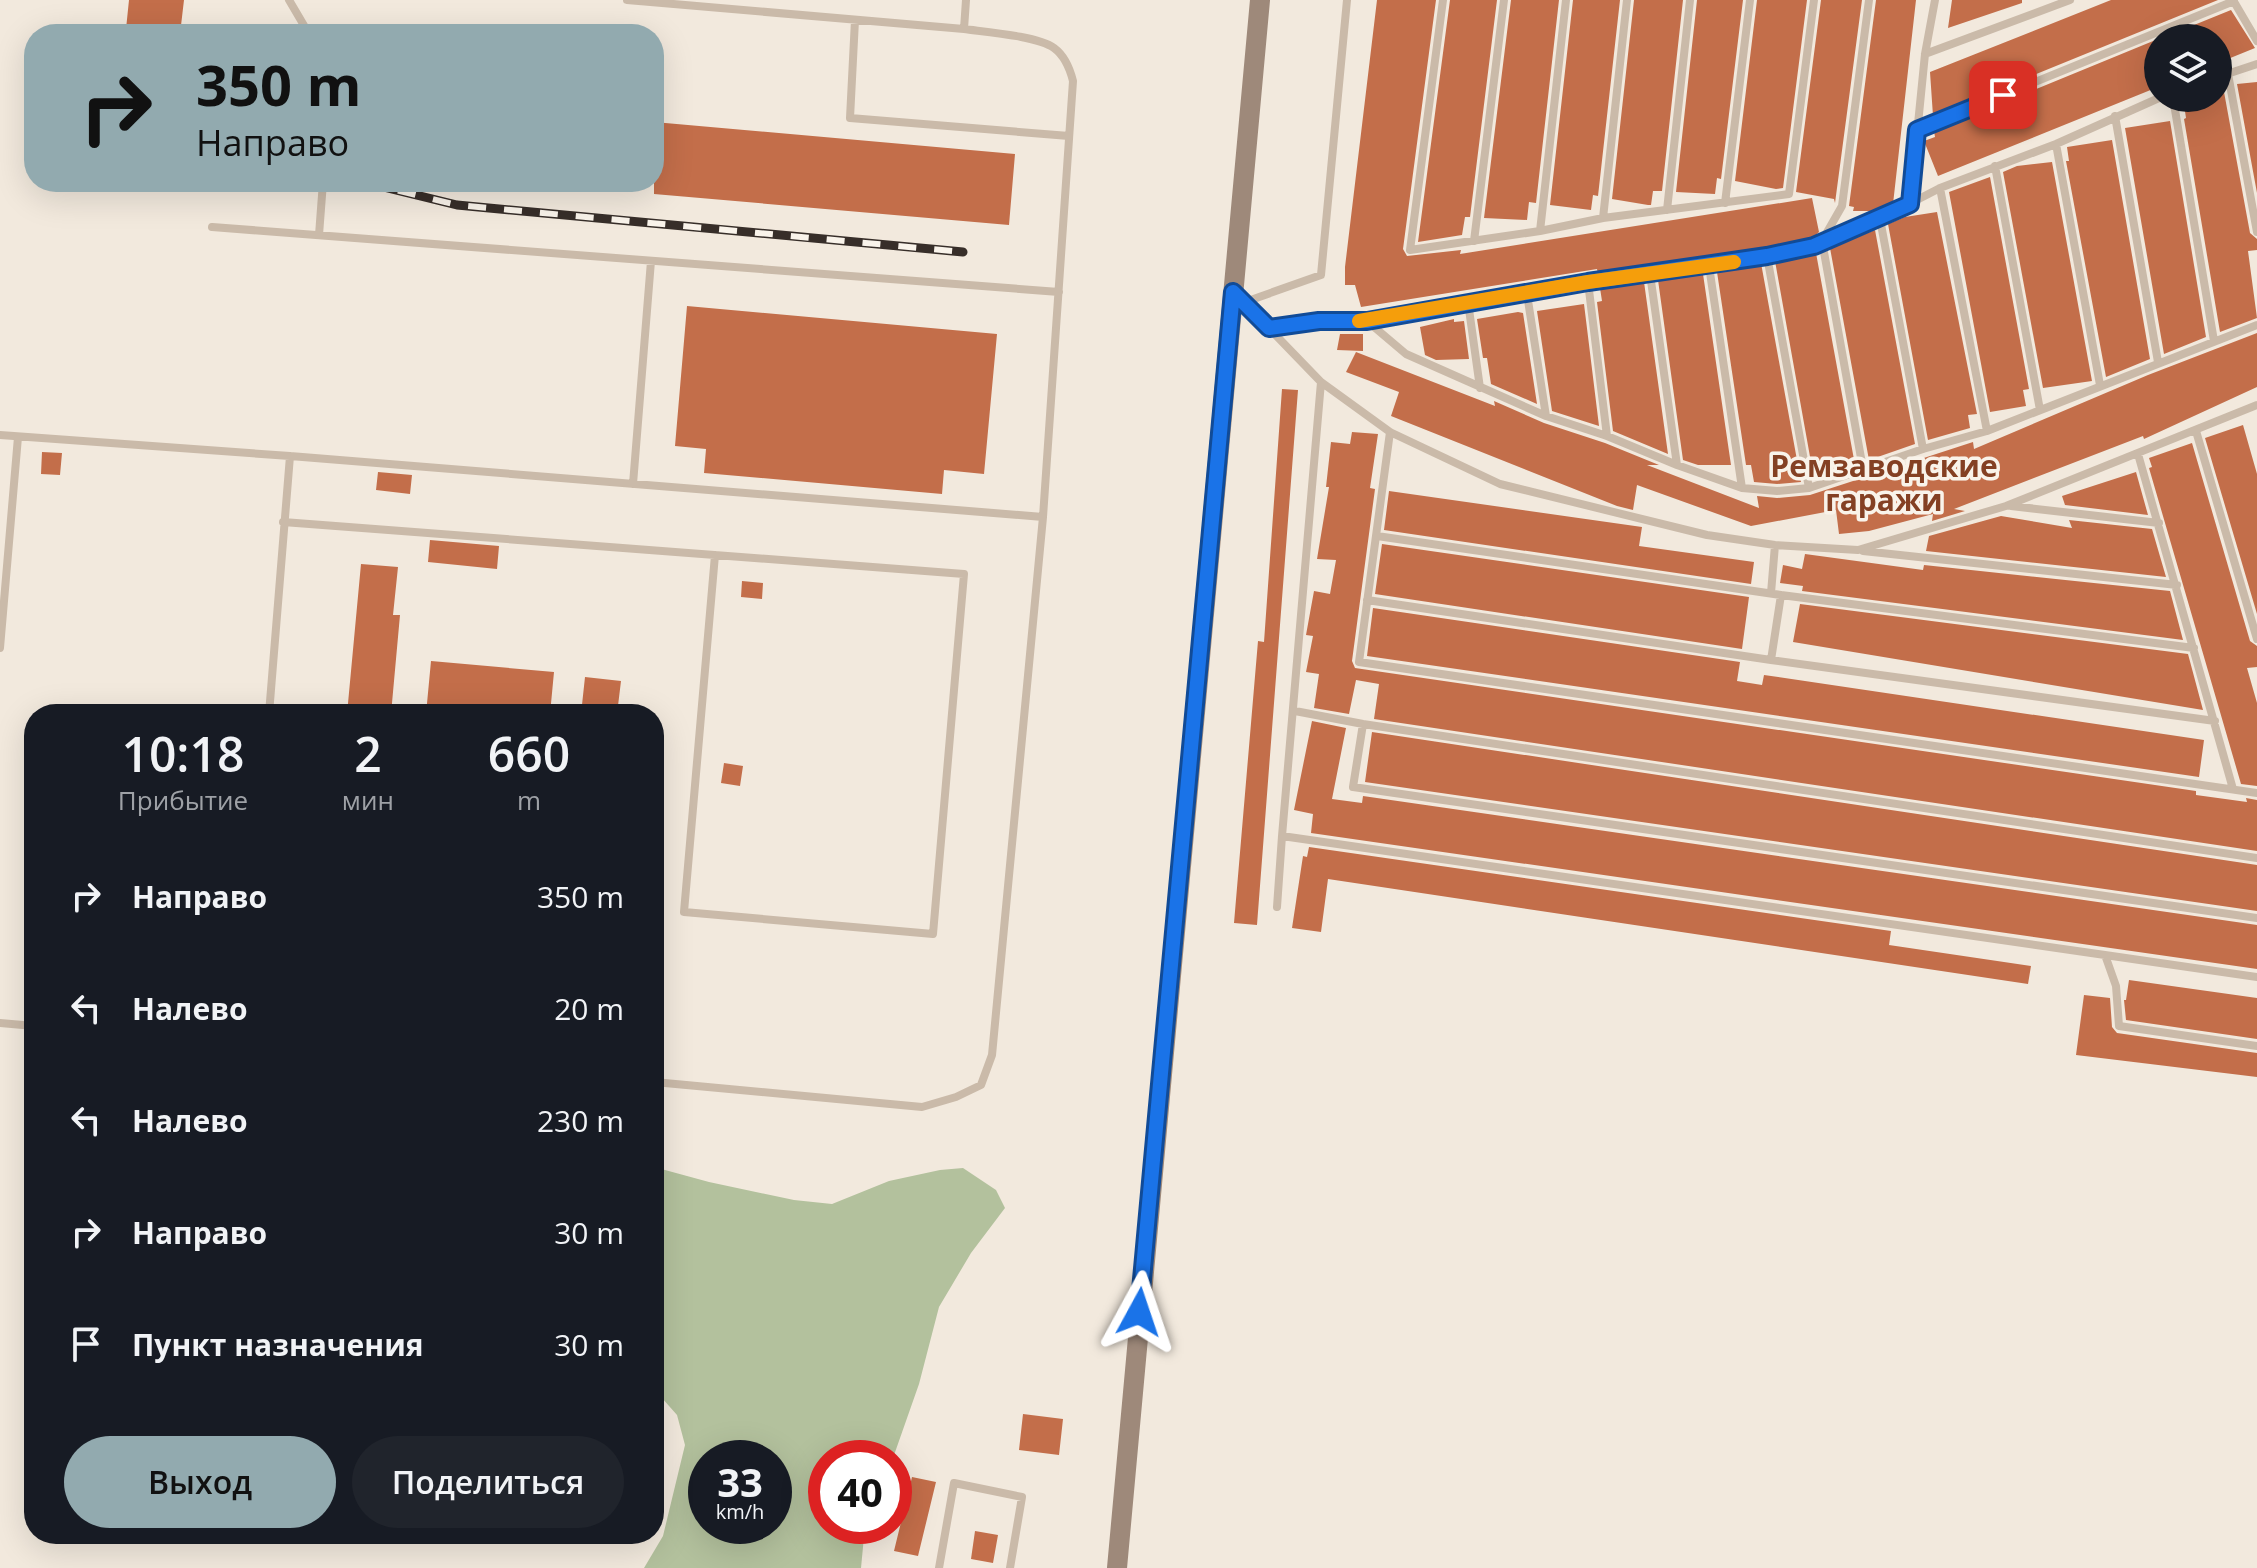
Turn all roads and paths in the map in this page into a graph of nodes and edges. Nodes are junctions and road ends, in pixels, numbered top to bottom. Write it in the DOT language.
graph roads {
  1 [pos="289,0"];
  2 [pos="627,0"];
  3 [pos="966,0"];
  4 [pos="1260,0"];
  5 [pos="1347,0"];
  6 [pos="1443,0"];
  7 [pos="1504,0"];
  8 [pos="1566,0"];
  9 [pos="1627,0"];
  10 [pos="1690,0"];
  11 [pos="1750,0"];
  12 [pos="1814,0"];
  13 [pos="1869,0"];
  14 [pos="1935,0"];
  15 [pos="2070,0"];
  16 [pos="2234,0"];
  17 [pos="855,20"];
  18 [pos="303,24"];
  19 [pos="964,29"];
  20 [pos="2257,41"];
  21 [pos="1925,54"];
  22 [pos="2257,64"];
  23 [pos="2232,73"];
  24 [pos="2232,96"];
  25 [pos="2144,104"];
  26 [pos="2175,112"];
  27 [pos="2115,116"];
  28 [pos="1917,130"];
  29 [pos="1069,136"];
  30 [pos="2056,144"];
  31 [pos="1995,166"];
  32 [pos="1940,188"];
  33 [pos="322,192"];
  34 [pos="1725,203"];
  35 [pos="1910,204"];
  36 [pos="1667,210"];
  37 [pos="1603,218"];
  38 [pos="1880,219"];
  39 [pos="212,227"];
  40 [pos="1540,231"];
  41 [pos="2257,232"];
  42 [pos="319,235"];
  43 [pos="1474,241"];
  44 [pos="1822,241"];
  45 [pos="1767,256"];
  46 [pos="651,261"];
  47 [pos="1709,266"];
  48 [pos="1650,274"];
  49 [pos="1588,282"];
  50 [pos="1059,292"];
  51 [pos="1527,294"];
  52 [pos="1239,297"];
  53 [pos="1468,302"];
  54 [pos="1367,321"];
  55 [pos="2257,325"];
  56 [pos="1269,328"];
  57 [pos="2214,341"];
  58 [pos="2158,362"];
  59 [pos="1321,382"];
  60 [pos="2100,385"];
  61 [pos="1480,388"];
  62 [pos="2256,408"];
  63 [pos="2040,410"];
  64 [pos="1546,416"];
  65 [pos="1987,431"];
  66 [pos="2196,431"];
  67 [pos="1390,432"];
  68 [pos="0,435"];
  69 [pos="1607,436"];
  70 [pos="18,437"];
  71 [pos="1923,449"];
  72 [pos="2138,454"];
  73 [pos="290,456"];
  74 [pos="1677,465"];
  75 [pos="1863,469"];
  76 [pos="633,484"];
  77 [pos="1742,488"];
  78 [pos="1809,488"];
  79 [pos="2006,506"];
  80 [pos="1043,517"];
  81 [pos="283,522"];
  82 [pos="2159,523"];
  83 [pos="1377,536"];
  84 [pos="1775,545"];
  85 [pos="1858,550"];
  86 [pos="715,555"];
  87 [pos="2177,585"];
  88 [pos="1771,593"];
  89 [pos="1781,595"];
  90 [pos="1367,600"];
  91 [pos="2257,639"];
  92 [pos="0,648"];
  93 [pos="2194,648"];
  94 [pos="1771,660"];
  95 [pos="270,704"];
  96 [pos="1295,711"];
  97 [pos="2215,721"];
  98 [pos="1363,724"];
  99 [pos="2233,789"];
  100 [pos="2257,793"];
  101 [pos="1282,836"];
  102 [pos="2257,858"];
  103 [pos="1277,907"];
  104 [pos="2257,918"];
  105 [pos="2105,955"];
  106 [pos="2257,977"];
  107 [pos="0,1023"];
  108 [pos="24,1025"];
  109 [pos="2257,1046"];
  110 [pos="664,1083"];
  111 [pos="939,1568"];
  112 [pos="1010,1568"];
  113 [pos="1117,1568"];
  1 -- 18 [label="lane"];
  2 -- 17 [label="lane"];
  3 -- 19 [label="lane"];
  4 -- 52 [label="street"];
  5 -- 52 [label="lane"];
  6 -- 43 [label="lane"];
  7 -- 43 [label="lane"];
  8 -- 40 [label="lane"];
  9 -- 37 [label="lane"];
  10 -- 36 [label="lane"];
  11 -- 34 [label="lane"];
  12 -- 34 [label="lane"];
  13 -- 44 [label="lane"];
  14 -- 21 [label="lane"];
  15 -- 21 [label="lane"];
  16 -- 20 [label="lane"];
  16 -- 28 [label="lane"];
  17 -- 19 [label="lane"];
  17 -- 29 [label="lane"];
  19 -- 29 [label="lane"];
  21 -- 28 [label="lane"];
  22 -- 23 [label="lane"];
  24 -- 41 [label="lane"];
  25 -- 27 [label="lane"];
  26 -- 57 [label="lane"];
  27 -- 30 [label="lane"];
  27 -- 58 [label="lane"];
  28 -- 35 [label="lane"];
  29 -- 50 [label="lane"];
  30 -- 31 [label="lane"];
  30 -- 60 [label="lane"];
  31 -- 32 [label="lane"];
  31 -- 63 [label="lane"];
  32 -- 35 [label="lane"];
  32 -- 65 [label="lane"];
  33 -- 42 [label="lane"];
  34 -- 36 [label="lane"];
  35 -- 38 [label="lane"];
  36 -- 37 [label="lane"];
  37 -- 40 [label="lane"];
  38 -- 44 [label="lane"];
  38 -- 71 [label="lane"];
  39 -- 42 [label="lane"];
  40 -- 43 [label="lane"];
  42 -- 46 [label="lane"];
  44 -- 45 [label="lane"];
  44 -- 75 [label="lane"];
  45 -- 47 [label="lane"];
  45 -- 78 [label="lane"];
  46 -- 50 [label="lane"];
  46 -- 76 [label="lane"];
  47 -- 48 [label="lane"];
  47 -- 77 [label="lane"];
  48 -- 49 [label="lane"];
  48 -- 74 [label="lane"];
  49 -- 51 [label="lane"];
  49 -- 69 [label="lane"];
  50 -- 80 [label="lane"];
  51 -- 53 [label="lane"];
  51 -- 64 [label="lane"];
  52 -- 56 [label="lane"];
  52 -- 113 [label="street"];
  53 -- 54 [label="lane"];
  53 -- 61 [label="lane"];
  54 -- 56 [label="lane"];
  54 -- 61 [label="lane"];
  55 -- 57 [label="lane"];
  56 -- 59 [label="lane"];
  57 -- 58 [label="lane"];
  58 -- 60 [label="lane"];
  59 -- 67 [label="lane"];
  59 -- 96 [label="lane"];
  60 -- 63 [label="lane"];
  61 -- 64 [label="lane"];
  62 -- 66 [label="lane"];
  63 -- 65 [label="lane"];
  64 -- 69 [label="lane"];
  65 -- 71 [label="lane"];
  66 -- 72 [label="lane"];
  66 -- 91 [label="lane"];
  67 -- 83 [label="lane"];
  67 -- 84 [label="lane"];
  68 -- 70 [label="lane"];
  69 -- 74 [label="lane"];
  70 -- 73 [label="lane"];
  70 -- 92 [label="lane"];
  71 -- 75 [label="lane"];
  72 -- 79 [label="lane"];
  72 -- 82 [label="lane"];
  73 -- 76 [label="lane"];
  73 -- 81 [label="lane"];
  74 -- 77 [label="lane"];
  75 -- 78 [label="lane"];
  76 -- 80 [label="lane"];
  77 -- 78 [label="lane"];
  79 -- 82 [label="lane"];
  79 -- 85 [label="lane"];
  80 -- 110 [label="lane"];
  81 -- 86 [label="lane"];
  81 -- 95 [label="lane"];
  82 -- 87 [label="lane"];
  83 -- 88 [label="lane"];
  83 -- 90 [label="lane"];
  84 -- 85 [label="lane"];
  84 -- 88 [label="lane"];
  85 -- 87 [label="lane"];
  86 -- 86 [label="lane"];
  87 -- 93 [label="lane"];
  88 -- 89 [label="lane"];
  89 -- 93 [label="lane"];
  89 -- 94 [label="lane"];
  90 -- 94 [label="lane"];
  90 -- 99 [label="lane"];
  93 -- 97 [label="lane"];
  94 -- 97 [label="lane"];
  96 -- 98 [label="lane"];
  96 -- 101 [label="lane"];
  97 -- 99 [label="lane"];
  98 -- 102 [label="lane"];
  98 -- 104 [label="lane"];
  99 -- 100 [label="lane"];
  101 -- 103 [label="lane"];
  101 -- 105 [label="lane"];
  105 -- 106 [label="lane"];
  105 -- 109 [label="lane"];
  107 -- 108 [label="lane"];
  111 -- 112 [label="lane"];
}
